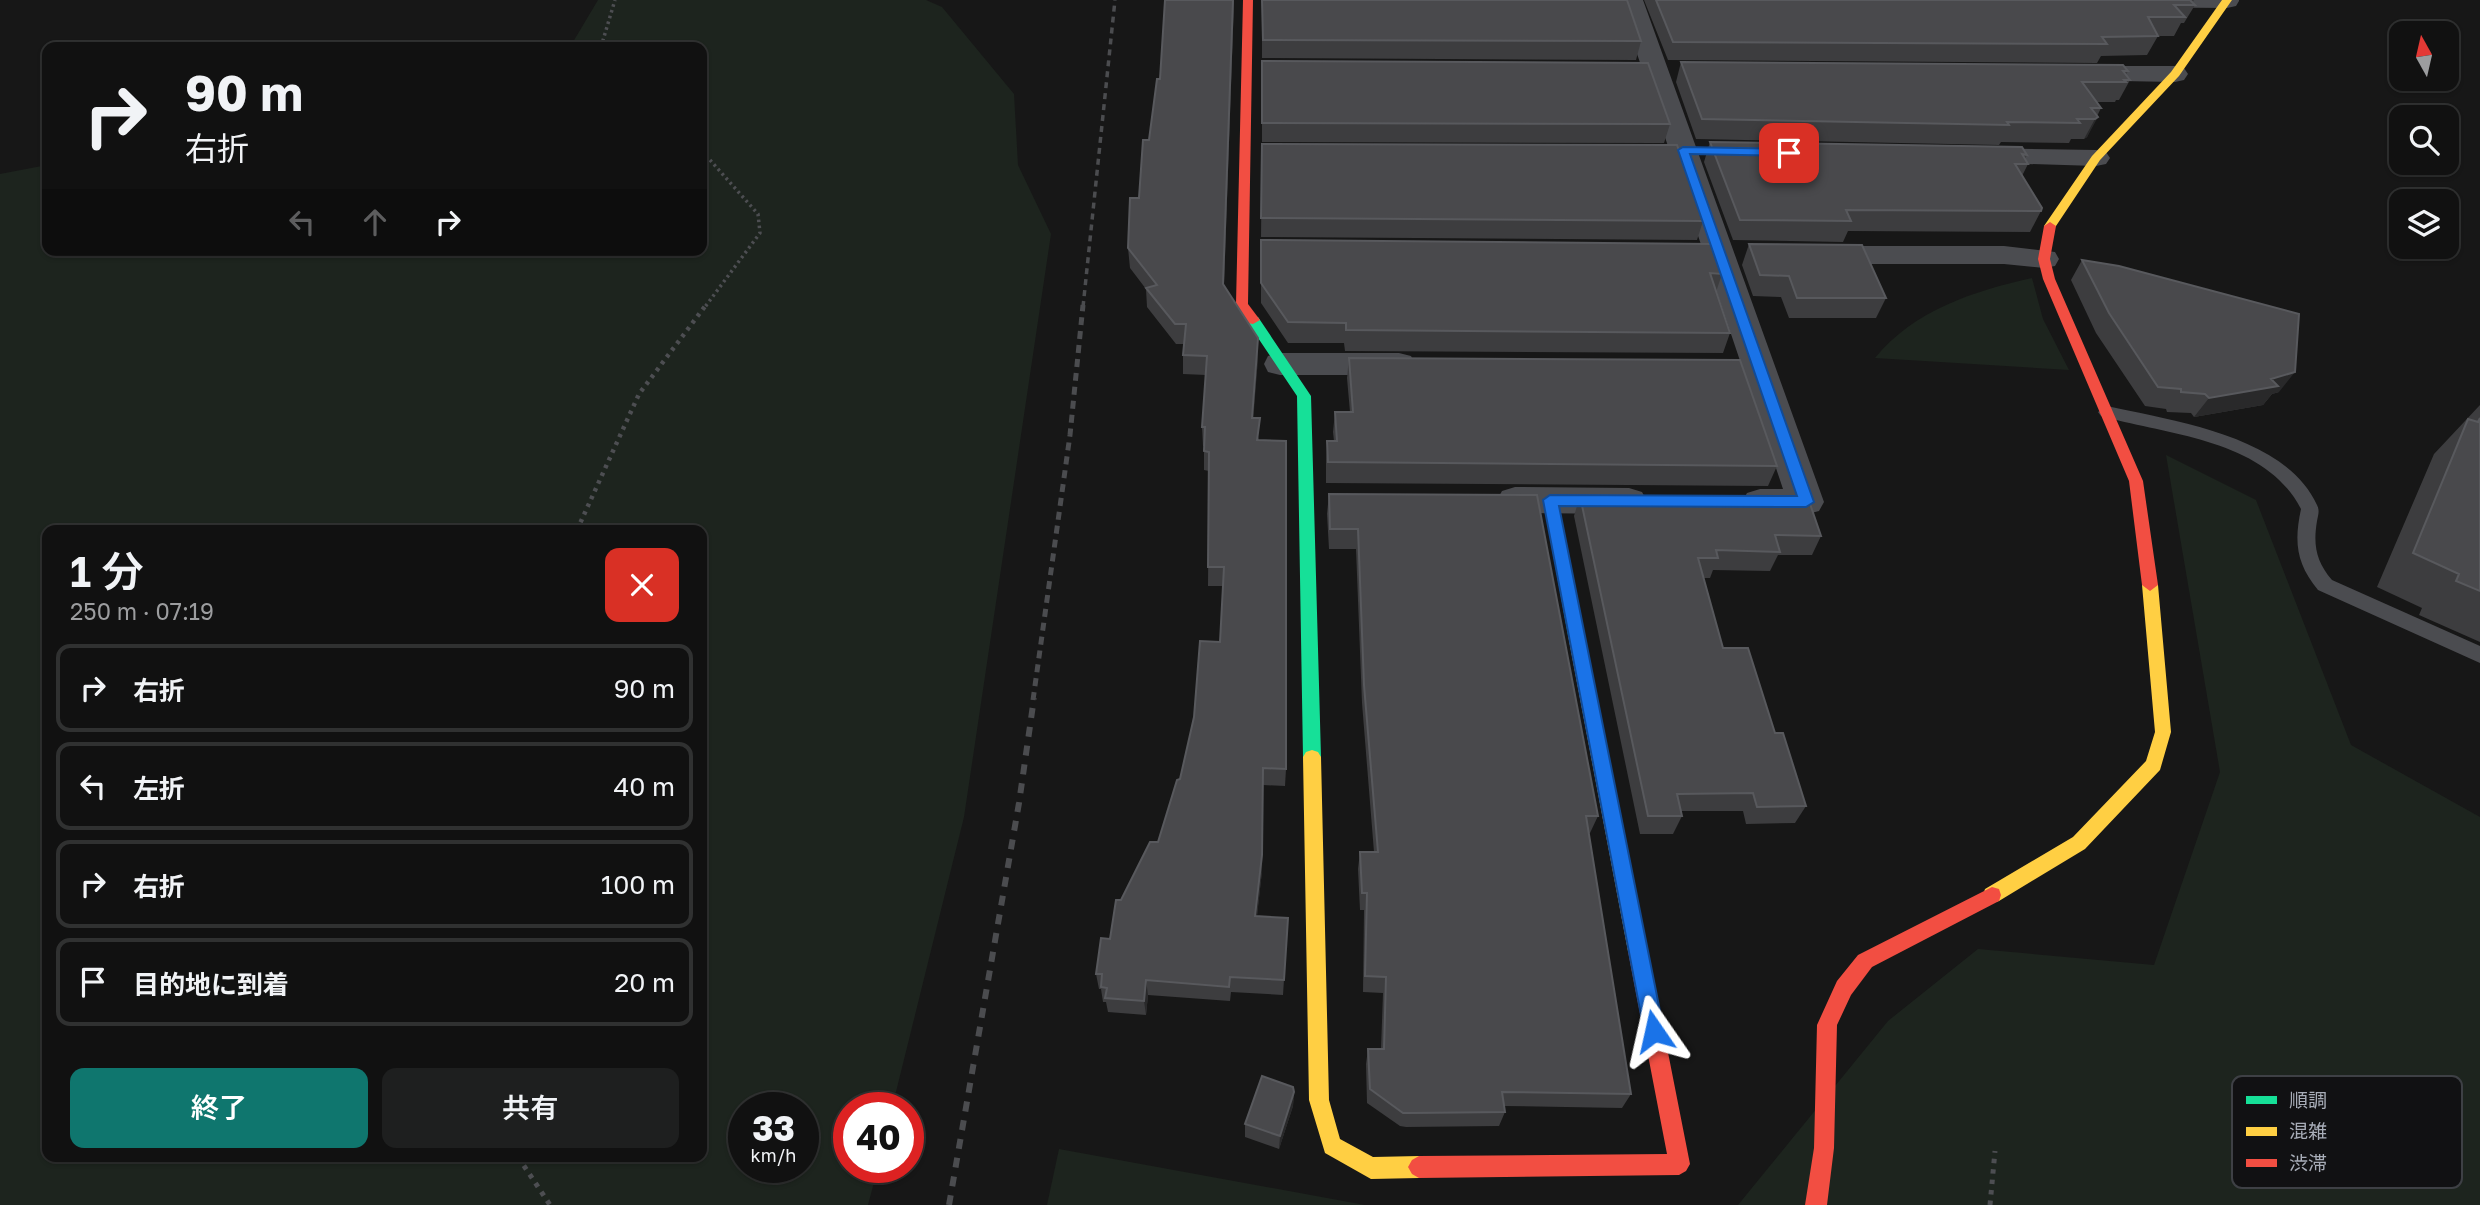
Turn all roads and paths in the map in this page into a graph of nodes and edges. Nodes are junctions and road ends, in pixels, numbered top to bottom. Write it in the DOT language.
graph roads {
  1 [pos="615,0"];
  2 [pos="1248,0"];
  3 [pos="1631,0"];
  4 [pos="2110,0"];
  5 [pos="2227,0"];
  6 [pos="602,42"];
  7 [pos="1247,69"];
  8 [pos="1274,69"];
  9 [pos="2044,74"];
  10 [pos="2175,74"];
  11 [pos="1943,156"];
  12 [pos="707,158"];
  13 [pos="2096,158"];
  14 [pos="1786,255"];
  15 [pos="2044,259"];
  16 [pos="1280,364"];
  17 [pos="1430,365"];
  18 [pos="2107,412"];
  19 [pos="1483,500"];
  20 [pos="1550,500"];
  21 [pos="1658,501"];
  22 [pos="1726,501"];
  23 [pos="579,525"];
  24 [pos="2480,654"];
  25 [pos="1996,1151"];
  26 [pos="521,1162"];
  27 [pos="550,1205"];
  28 [pos="1816,1205"];
  29 [pos="1990,1205"];
  1 -- 6 [label="path"];
  2 -- 7 [label="street"];
  3 -- 22 [label="street"];
  4 -- 5 [label="street"];
  5 -- 10 [label="street"];
  7 -- 8 [label="street"];
  7 -- 16 [label="street"];
  9 -- 10 [label="street"];
  10 -- 13 [label="street"];
  11 -- 13 [label="street"];
  12 -- 23 [label="path"];
  13 -- 15 [label="street"];
  14 -- 15 [label="street"];
  15 -- 18 [label="street"];
  16 -- 17 [label="street"];
  16 -- 20 [label="street"];
  18 -- 24 [label="lane"];
  18 -- 28 [label="street"];
  19 -- 20 [label="street"];
  20 -- 21 [label="street"];
  25 -- 29 [label="path"];
  26 -- 27 [label="path"];
}
